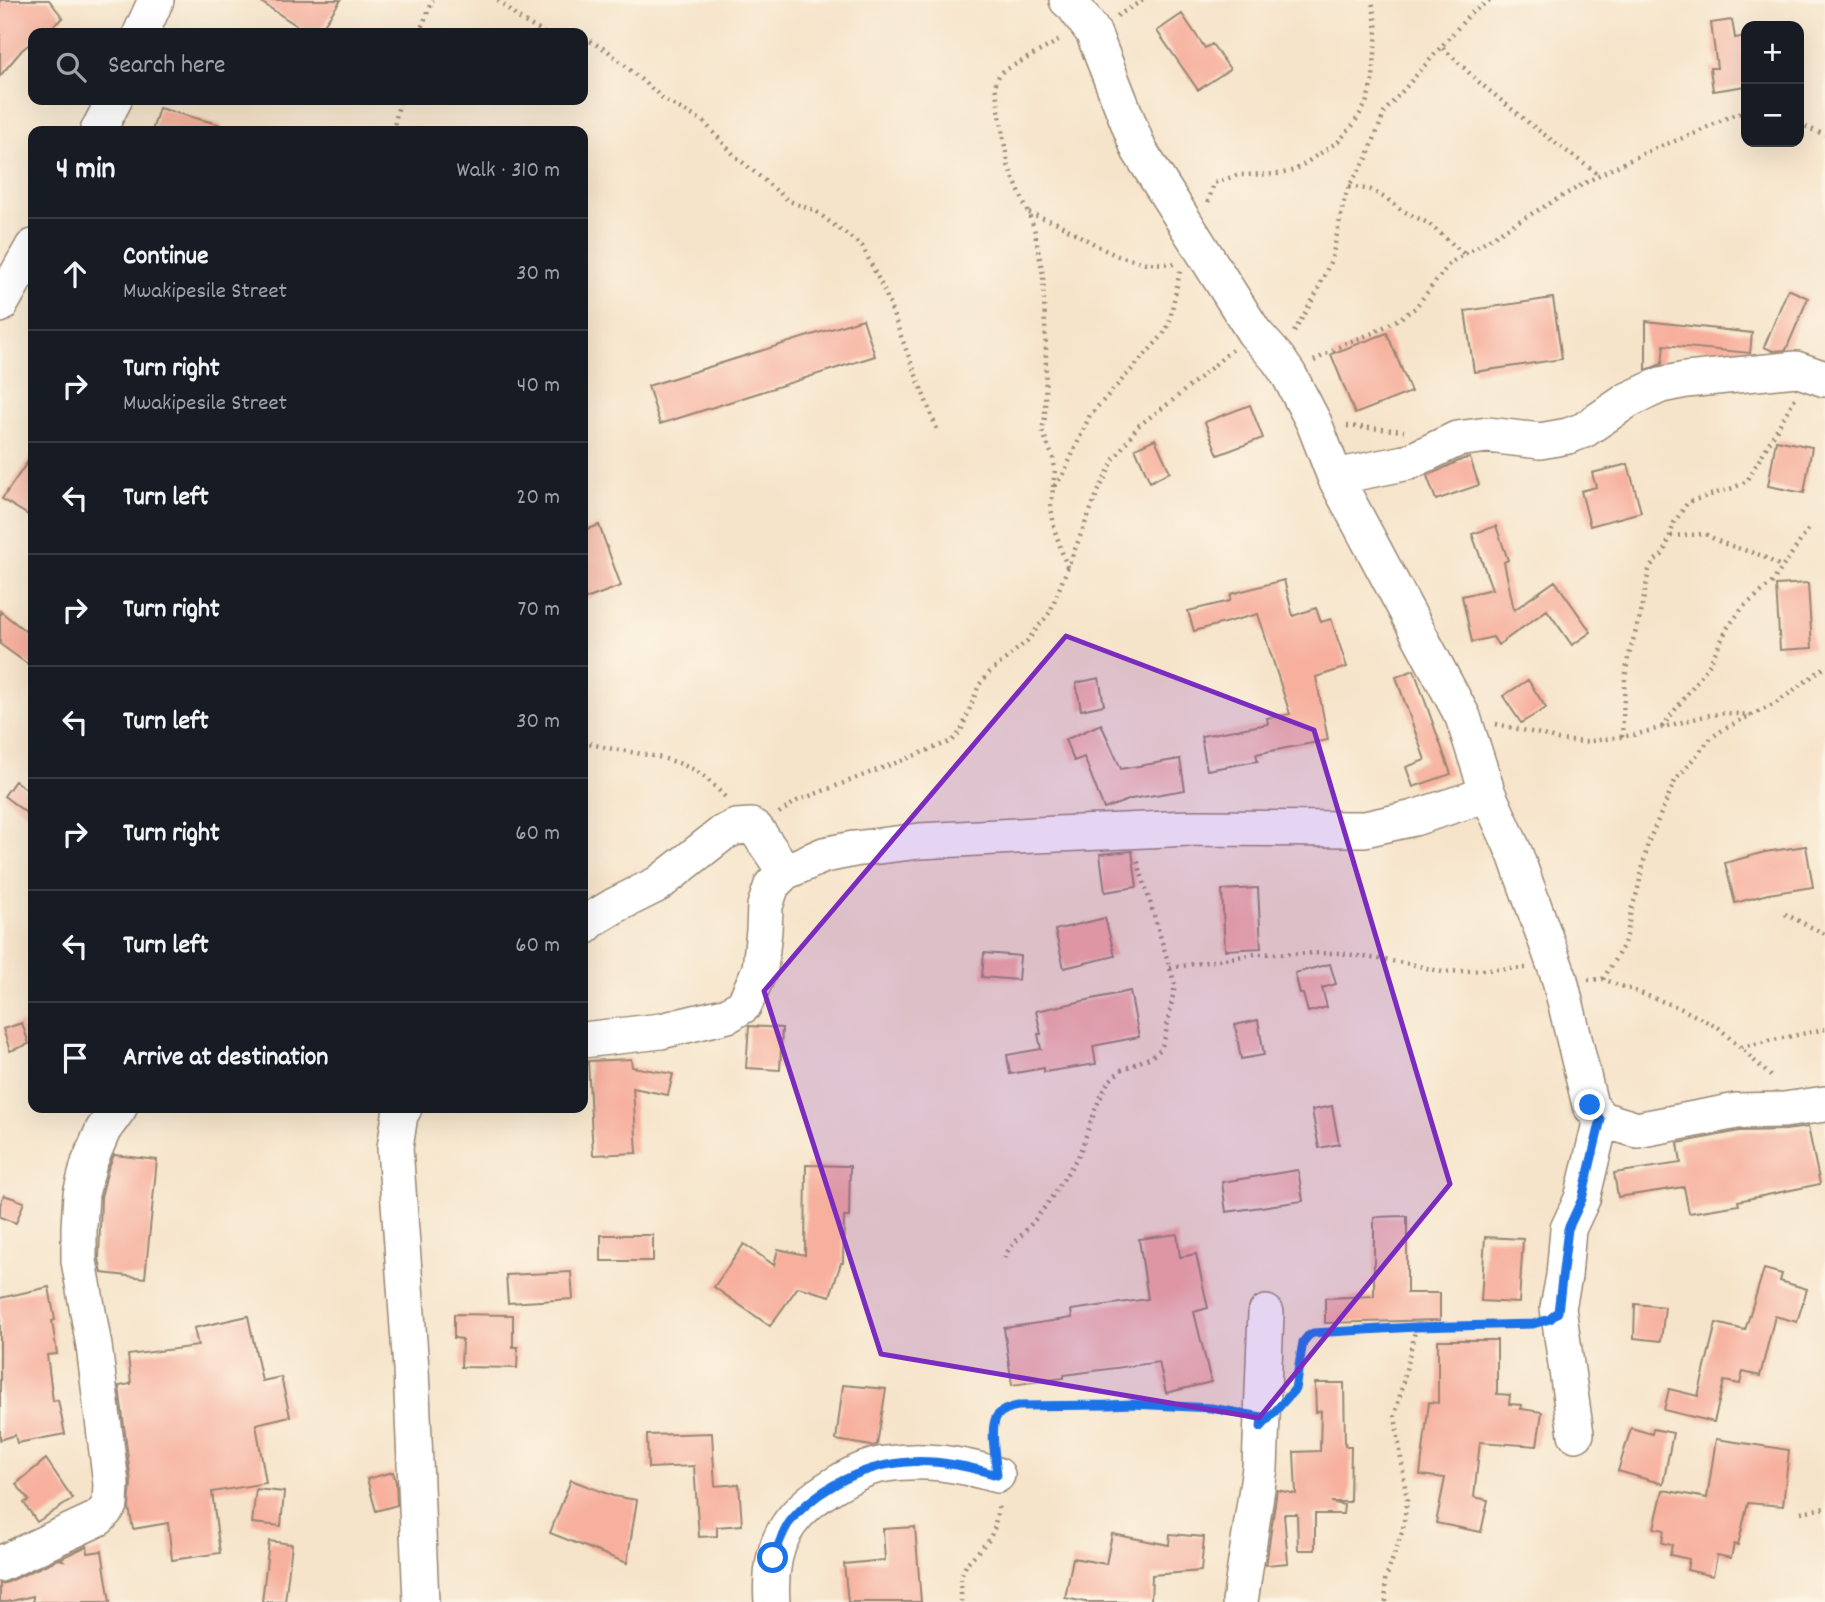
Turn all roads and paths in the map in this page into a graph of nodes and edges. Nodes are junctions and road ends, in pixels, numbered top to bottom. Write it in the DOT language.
graph roads {
  1 [pos="156,0"];
  2 [pos="433,0"];
  3 [pos="498,0"];
  4 [pos="1372,0"];
  5 [pos="1490,0"];
  6 [pos="1070,2"];
  7 [pos="143,28"];
  8 [pos="421,28"];
  9 [pos="535,28"];
  10 [pos="588,41"];
  11 [pos="1442,47"];
  12 [pos="111,105"];
  13 [pos="399,105"];
  14 [pos="1741,113"];
  15 [pos="101,126"];
  16 [pos="394,126"];
  17 [pos="1804,126"];
  18 [pos="1825,135"];
  19 [pos="1599,175"];
  20 [pos="1349,186"];
  21 [pos="1028,212"];
  22 [pos="1196,239"];
  23 [pos="1464,254"];
  24 [pos="28,256"];
  25 [pos="0,304"];
  26 [pos="1254,332"];
  27 [pos="1284,367"];
  28 [pos="1818,376"];
  29 [pos="1314,423"];
  30 [pos="1410,431"];
  31 [pos="938,432"];
  32 [pos="1335,478"];
  33 [pos="1053,488"];
  34 [pos="1808,530"];
  35 [pos="1670,537"];
  36 [pos="1782,566"];
  37 [pos="1068,568"];
  38 [pos="1825,667"];
  39 [pos="1752,715"];
  40 [pos="1463,717"];
  41 [pos="1662,728"];
  42 [pos="1622,737"];
  43 [pos="588,742"];
  44 [pos="1488,794"];
  45 [pos="753,828"];
  46 [pos="1128,831"];
  47 [pos="785,872"];
  48 [pos="1785,915"];
  49 [pos="588,923"];
  50 [pos="1825,934"];
  51 [pos="1170,968"];
  52 [pos="1558,975"];
  53 [pos="1603,979"];
  54 [pos="1825,1030"];
  55 [pos="588,1039"];
  56 [pos="1741,1047"];
  57 [pos="1825,1104"];
  58 [pos="1784,1110"];
  59 [pos="115,1113"];
  60 [pos="401,1113"];
  61 [pos="1601,1119"];
  62 [pos="1004,1258"];
  63 [pos="1558,1312"];
  64 [pos="1266,1313"];
  65 [pos="1416,1327"];
  66 [pos="1262,1422"];
  67 [pos="1576,1434"];
  68 [pos="997,1475"];
  69 [pos="1825,1508"];
  70 [pos="1801,1511"];
  71 [pos="0,1564"];
  72 [pos="421,1602"];
  73 [pos="772,1602"];
  74 [pos="961,1602"];
  75 [pos="1240,1602"];
  76 [pos="1386,1602"];
  1 -- 7 [label="street"];
  2 -- 8 [label="path"];
  3 -- 9 [label="path"];
  4 -- 22 [label="path"];
  5 -- 11 [label="path"];
  6 -- 21 [label="path"];
  6 -- 22 [label="street"];
  10 -- 31 [label="path"];
  11 -- 19 [label="path"];
  11 -- 20 [label="path"];
  12 -- 15 [label="street"];
  13 -- 16 [label="path"];
  14 -- 19 [label="path"];
  17 -- 18 [label="path"];
  19 -- 23 [label="path"];
  20 -- 23 [label="path"];
  20 -- 27 [label="path"];
  21 -- 33 [label="path"];
  21 -- 33 [label="path"];
  22 -- 26 [label="street"];
  23 -- 27 [label="path"];
  24 -- 25 [label="street"];
  26 -- 27 [label="street"];
  26 -- 37 [label="path"];
  27 -- 29 [label="street"];
  28 -- 32 [label="street"];
  28 -- 35 [label="path"];
  29 -- 30 [label="path"];
  29 -- 32 [label="street"];
  32 -- 40 [label="street"];
  33 -- 37 [label="path"];
  34 -- 36 [label="path"];
  35 -- 36 [label="path"];
  35 -- 42 [label="path"];
  36 -- 41 [label="path"];
  37 -- 45 [label="path"];
  38 -- 39 [label="path"];
  39 -- 41 [label="path"];
  39 -- 53 [label="path"];
  40 -- 42 [label="path"];
  40 -- 44 [label="street"];
  41 -- 42 [label="path"];
  43 -- 45 [label="path"];
  44 -- 46 [label="street"];
  44 -- 52 [label="street"];
  45 -- 47 [label="street"];
  45 -- 49 [label="street"];
  46 -- 47 [label="street"];
  46 -- 51 [label="path"];
  47 -- 55 [label="street"];
  48 -- 50 [label="path"];
  51 -- 52 [label="path"];
  51 -- 62 [label="path"];
  52 -- 53 [label="path"];
  52 -- 61 [label="street"];
  53 -- 56 [label="path"];
  54 -- 56 [label="path"];
  56 -- 58 [label="path"];
  57 -- 58 [label="street"];
  58 -- 61 [label="street"];
  59 -- 71 [label="street"];
  60 -- 72 [label="street"];
  61 -- 63 [label="street"];
  63 -- 65 [label="path"];
  63 -- 67 [label="street"];
  64 -- 66 [label="street"];
  65 -- 66 [label="path"];
  65 -- 76 [label="path"];
  66 -- 68 [label="path"];
  66 -- 75 [label="street"];
  68 -- 73 [label="street"];
  68 -- 74 [label="path"];
  69 -- 70 [label="path"];
}
